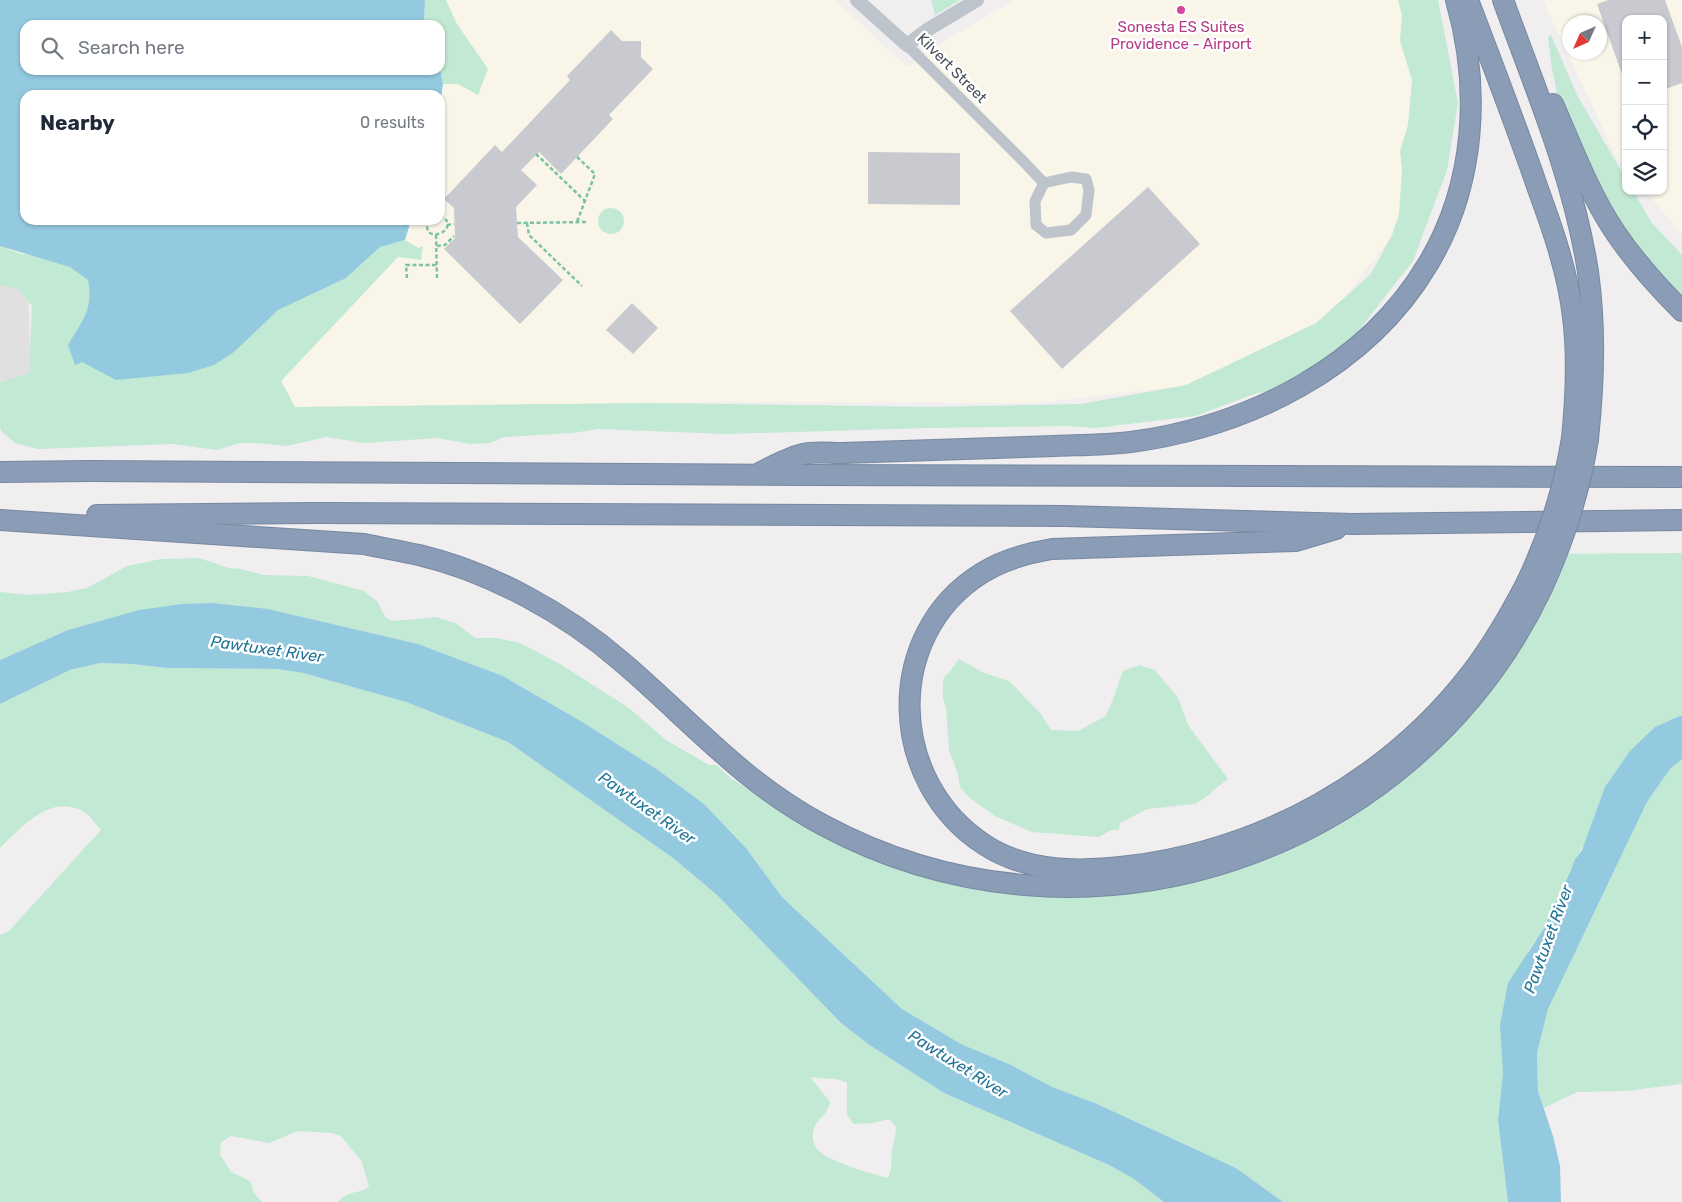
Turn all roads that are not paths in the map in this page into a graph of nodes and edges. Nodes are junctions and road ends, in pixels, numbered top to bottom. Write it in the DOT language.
graph roads {
  1 [pos="857,0"];
  2 [pos="976,0"];
  3 [pos="1456,0"];
  4 [pos="1468,0"];
  5 [pos="1505,0"];
  6 [pos="906,45"];
  7 [pos="1044,184"];
  8 [pos="1682,311"];
  9 [pos="1580,438"];
  10 [pos="0,472"];
  11 [pos="753,475"];
  12 [pos="1682,477"];
  13 [pos="0,519"];
  14 [pos="1682,520"];
  15 [pos="1352,524"];
  16 [pos="1535,585"];
  1 -- 6 [label="street, Kilvert Street"];
  2 -- 6 [label="street"];
  3 -- 11 [label="highway"];
  4 -- 9 [label="highway"];
  5 -- 8 [label="highway"];
  5 -- 9 [label="highway"];
  6 -- 7 [label="street, Kilvert Street"];
  7 -- 7 [label="street"];
  9 -- 16 [label="highway, bridge"];
  10 -- 11 [label="highway"];
  11 -- 12 [label="highway"];
  13 -- 15 [label="highway"];
  13 -- 16 [label="highway"];
  14 -- 15 [label="highway"];
  15 -- 16 [label="highway"];
}
